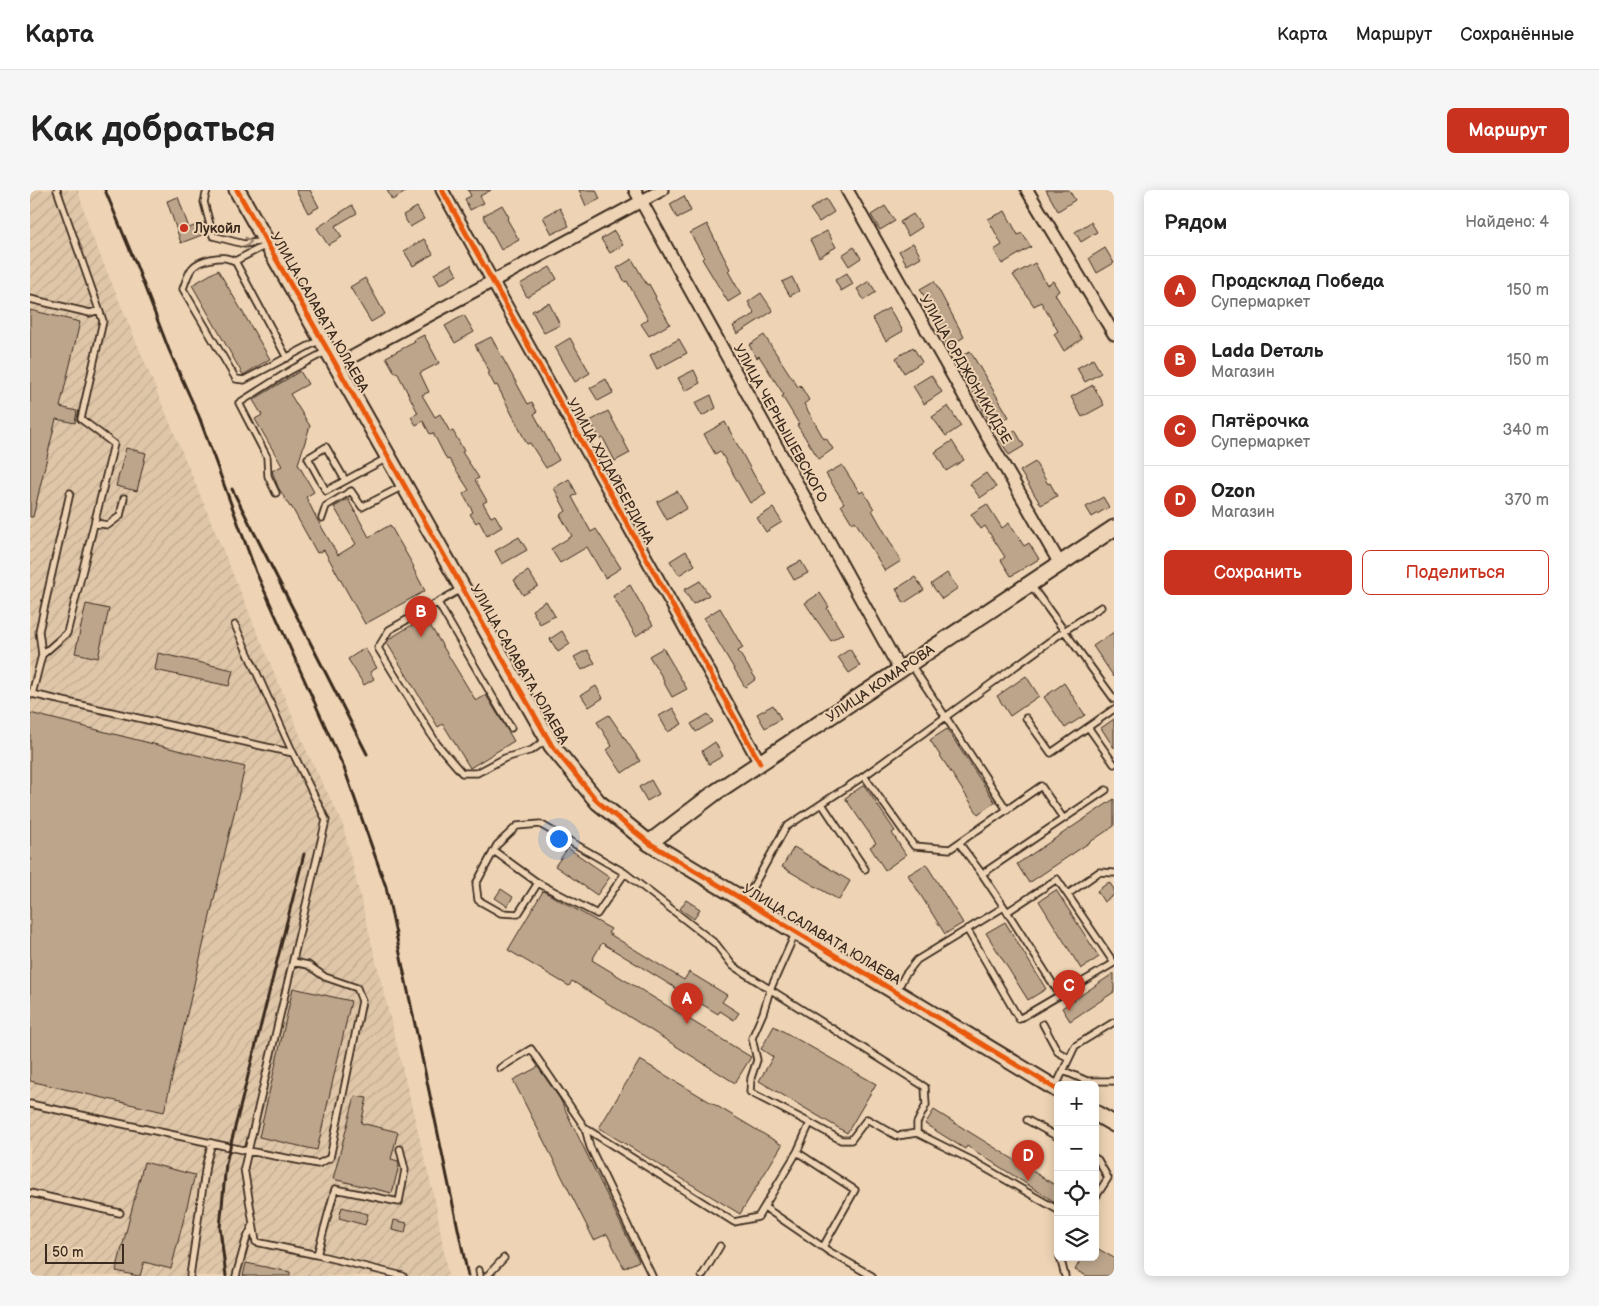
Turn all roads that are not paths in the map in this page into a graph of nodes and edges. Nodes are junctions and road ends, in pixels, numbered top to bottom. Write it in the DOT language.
graph roads {
  1 [pos="57,190"];
  2 [pos="206,190"];
  3 [pos="237,190"];
  4 [pos="442,190"];
  5 [pos="635,190"];
  6 [pos="662,190"];
  7 [pos="847,190"];
  8 [pos="1027,190"];
  9 [pos="641,202"];
  10 [pos="268,243"];
  11 [pos="235,261"];
  12 [pos="493,281"];
  13 [pos="30,300"];
  14 [pos="99,310"];
  15 [pos="1114,334"];
  16 [pos="325,344"];
  17 [pos="287,358"];
  18 [pos="337,365"];
  19 [pos="389,457"];
  20 [pos="345,480"];
  21 [pos="405,485"];
  22 [pos="70,493"];
  23 [pos="276,493"];
  24 [pos="124,498"];
  25 [pos="322,518"];
  26 [pos="94,523"];
  27 [pos="1114,528"];
  28 [pos="1060,564"];
  29 [pos="1030,584"];
  30 [pos="463,588"];
  31 [pos="438,603"];
  32 [pos="1101,607"];
  33 [pos="235,625"];
  34 [pos="1064,631"];
  35 [pos="42,655"];
  36 [pos="905,667"];
  37 [pos="31,693"];
  38 [pos="1114,699"];
  39 [pos="1114,709"];
  40 [pos="946,717"];
  41 [pos="1026,718"];
  42 [pos="1088,727"];
  43 [pos="511,728"];
  44 [pos="548,739"];
  45 [pos="293,753"];
  46 [pos="760,763"];
  47 [pos="1114,764"];
  48 [pos="864,776"];
  49 [pos="1106,790"];
  50 [pos="822,804"];
  51 [pos="1007,810"];
  52 [pos="1063,818"];
  53 [pos="960,842"];
  54 [pos="650,843"];
  55 [pos="494,851"];
  56 [pos="866,869"];
  57 [pos="625,872"];
  58 [pos="1114,873"];
  59 [pos="982,874"];
  60 [pos="538,883"];
  61 [pos="1068,894"];
  62 [pos="745,901"];
  63 [pos="1005,909"];
  64 [pos="967,929"];
  65 [pos="796,932"];
  66 [pos="292,962"];
  67 [pos="770,990"];
  68 [pos="896,992"];
  69 [pos="1060,995"];
  70 [pos="1114,1022"];
  71 [pos="1043,1024"];
  72 [pos="1069,1058"];
  73 [pos="500,1068"];
  74 [pos="1064,1071"];
  75 [pos="1060,1081"];
  76 [pos="1114,1081"];
  77 [pos="1054,1087"];
  78 [pos="30,1104"];
  79 [pos="1099,1115"];
  80 [pos="1027,1120"];
  81 [pos="810,1123"];
  82 [pos="1114,1124"];
  83 [pos="586,1128"];
  84 [pos="917,1133"];
  85 [pos="1054,1135"];
  86 [pos="212,1143"];
  87 [pos="400,1150"];
  88 [pos="248,1151"];
  89 [pos="797,1152"];
  90 [pos="1099,1162"];
  91 [pos="1099,1192"];
  92 [pos="30,1193"];
  93 [pos="764,1207"];
  94 [pos="1054,1208"];
  95 [pos="120,1213"];
  96 [pos="253,1226"];
  97 [pos="720,1246"];
  98 [pos="823,1247"];
  99 [pos="317,1255"];
  100 [pos="504,1258"];
  101 [pos="1061,1261"];
  102 [pos="190,1276"];
  103 [pos="236,1276"];
  104 [pos="403,1276"];
  105 [pos="486,1276"];
  106 [pos="652,1276"];
  107 [pos="702,1276"];
  108 [pos="872,1276"];
  109 [pos="1065,1276"];
  1 -- 14 [label="lane"];
  2 -- 10 [label="lane, one-way"];
  3 -- 10 [label="street, УЛИЦА САЛАВАТА ЮЛАЕВА"];
  4 -- 12 [label="street, УЛИЦА ХУДАЙБЕРДИНА"];
  5 -- 9 [label="street, УЛИЦА ЧЕРНЫШЕВСКОГО"];
  6 -- 9 [label="street"];
  7 -- 28 [label="street, УЛИЦА ОРДЖОНИКИДЗЕ"];
  8 -- 15 [label="street"];
  9 -- 12 [label="street"];
  9 -- 36 [label="street, УЛИЦА ЧЕРНЫШЕВСКОГО"];
  10 -- 11 [label="lane"];
  10 -- 16 [label="street, УЛИЦА САЛАВАТА ЮЛАЕВА"];
  11 -- 17 [label="lane"];
  11 -- 17 [label="lane"];
  12 -- 18 [label="street"];
  12 -- 46 [label="street, УЛИЦА ХУДАЙБЕРДИНА"];
  13 -- 14 [label="lane"];
  14 -- 26 [label="lane"];
  16 -- 17 [label="lane"];
  16 -- 18 [label="street, УЛИЦА САЛАВАТА ЮЛАЕВА"];
  16 -- 23 [label="lane"];
  18 -- 19 [label="street, УЛИЦА САЛАВАТА ЮЛАЕВА"];
  19 -- 20 [label="lane"];
  19 -- 21 [label="street, УЛИЦА САЛАВАТА ЮЛАЕВА"];
  20 -- 20 [label="lane"];
  21 -- 25 [label="lane"];
  21 -- 30 [label="street, УЛИЦА САЛАВАТА ЮЛАЕВА"];
  22 -- 35 [label="lane"];
  24 -- 26 [label="lane"];
  26 -- 35 [label="lane"];
  27 -- 28 [label="street, УЛИЦА КОМАРОВА"];
  28 -- 29 [label="street, УЛИЦА КОМАРОВА"];
  29 -- 34 [label="lane"];
  29 -- 36 [label="street, УЛИЦА КОМАРОВА"];
  30 -- 31 [label="lane"];
  30 -- 44 [label="street, УЛИЦА САЛАВАТА ЮЛАЕВА"];
  31 -- 43 [label="lane"];
  31 -- 44 [label="lane"];
  32 -- 34 [label="lane"];
  33 -- 45 [label="lane"];
  34 -- 38 [label="lane"];
  34 -- 40 [label="lane"];
  35 -- 37 [label="lane"];
  36 -- 40 [label="lane"];
  36 -- 46 [label="street, УЛИЦА КОМАРОВА"];
  37 -- 45 [label="lane"];
  39 -- 42 [label="lane"];
  40 -- 48 [label="lane"];
  40 -- 51 [label="lane"];
  41 -- 42 [label="lane"];
  42 -- 47 [label="lane"];
  44 -- 54 [label="street, УЛИЦА САЛАВАТА ЮЛАЕВА"];
  45 -- 66 [label="lane"];
  46 -- 54 [label="street, УЛИЦА КОМАРОВА"];
  48 -- 50 [label="lane"];
  48 -- 53 [label="lane"];
  49 -- 52 [label="lane"];
  50 -- 56 [label="lane"];
  50 -- 62 [label="lane"];
  51 -- 52 [label="lane"];
  51 -- 53 [label="lane"];
  52 -- 59 [label="lane"];
  53 -- 59 [label="lane"];
  54 -- 62 [label="street, УЛИЦА САЛАВАТА ЮЛАЕВА"];
  55 -- 57 [label="lane"];
  55 -- 60 [label="lane"];
  55 -- 60 [label="lane"];
  57 -- 60 [label="lane"];
  57 -- 67 [label="lane"];
  58 -- 61 [label="lane"];
  59 -- 63 [label="lane"];
  61 -- 63 [label="lane"];
  61 -- 69 [label="lane"];
  62 -- 65 [label="street, УЛИЦА САЛАВАТА ЮЛАЕВА"];
  63 -- 64 [label="lane"];
  63 -- 69 [label="lane"];
  64 -- 68 [label="lane"];
  64 -- 69 [label="lane"];
  65 -- 67 [label="lane"];
  65 -- 68 [label="street, УЛИЦА САЛАВАТА ЮЛАЕВА"];
  66 -- 88 [label="lane"];
  66 -- 88 [label="lane"];
  67 -- 81 [label="lane"];
  67 -- 84 [label="lane"];
  68 -- 77 [label="street, УЛИЦА САЛАВАТА ЮЛАЕВА"];
  70 -- 72 [label="lane"];
  71 -- 72 [label="lane"];
  72 -- 74 [label="lane"];
  73 -- 83 [label="lane"];
  74 -- 75 [label="lane"];
  74 -- 76 [label="lane"];
  78 -- 86 [label="lane"];
  79 -- 82 [label="street"];
  80 -- 85 [label="lane"];
  81 -- 84 [label="lane"];
  81 -- 89 [label="lane"];
  83 -- 93 [label="lane"];
  83 -- 106 [label="lane"];
  84 -- 94 [label="lane"];
  86 -- 88 [label="lane"];
  86 -- 102 [label="lane"];
  87 -- 99 [label="lane"];
  88 -- 96 [label="lane"];
  89 -- 93 [label="lane"];
  89 -- 98 [label="lane"];
  90 -- 91 [label="lane"];
  92 -- 95 [label="lane"];
  93 -- 98 [label="lane"];
  96 -- 99 [label="lane"];
  96 -- 103 [label="lane"];
  97 -- 107 [label="lane"];
  98 -- 108 [label="lane"];
  99 -- 104 [label="lane"];
  100 -- 105 [label="lane"];
  101 -- 109 [label="lane"];
}
